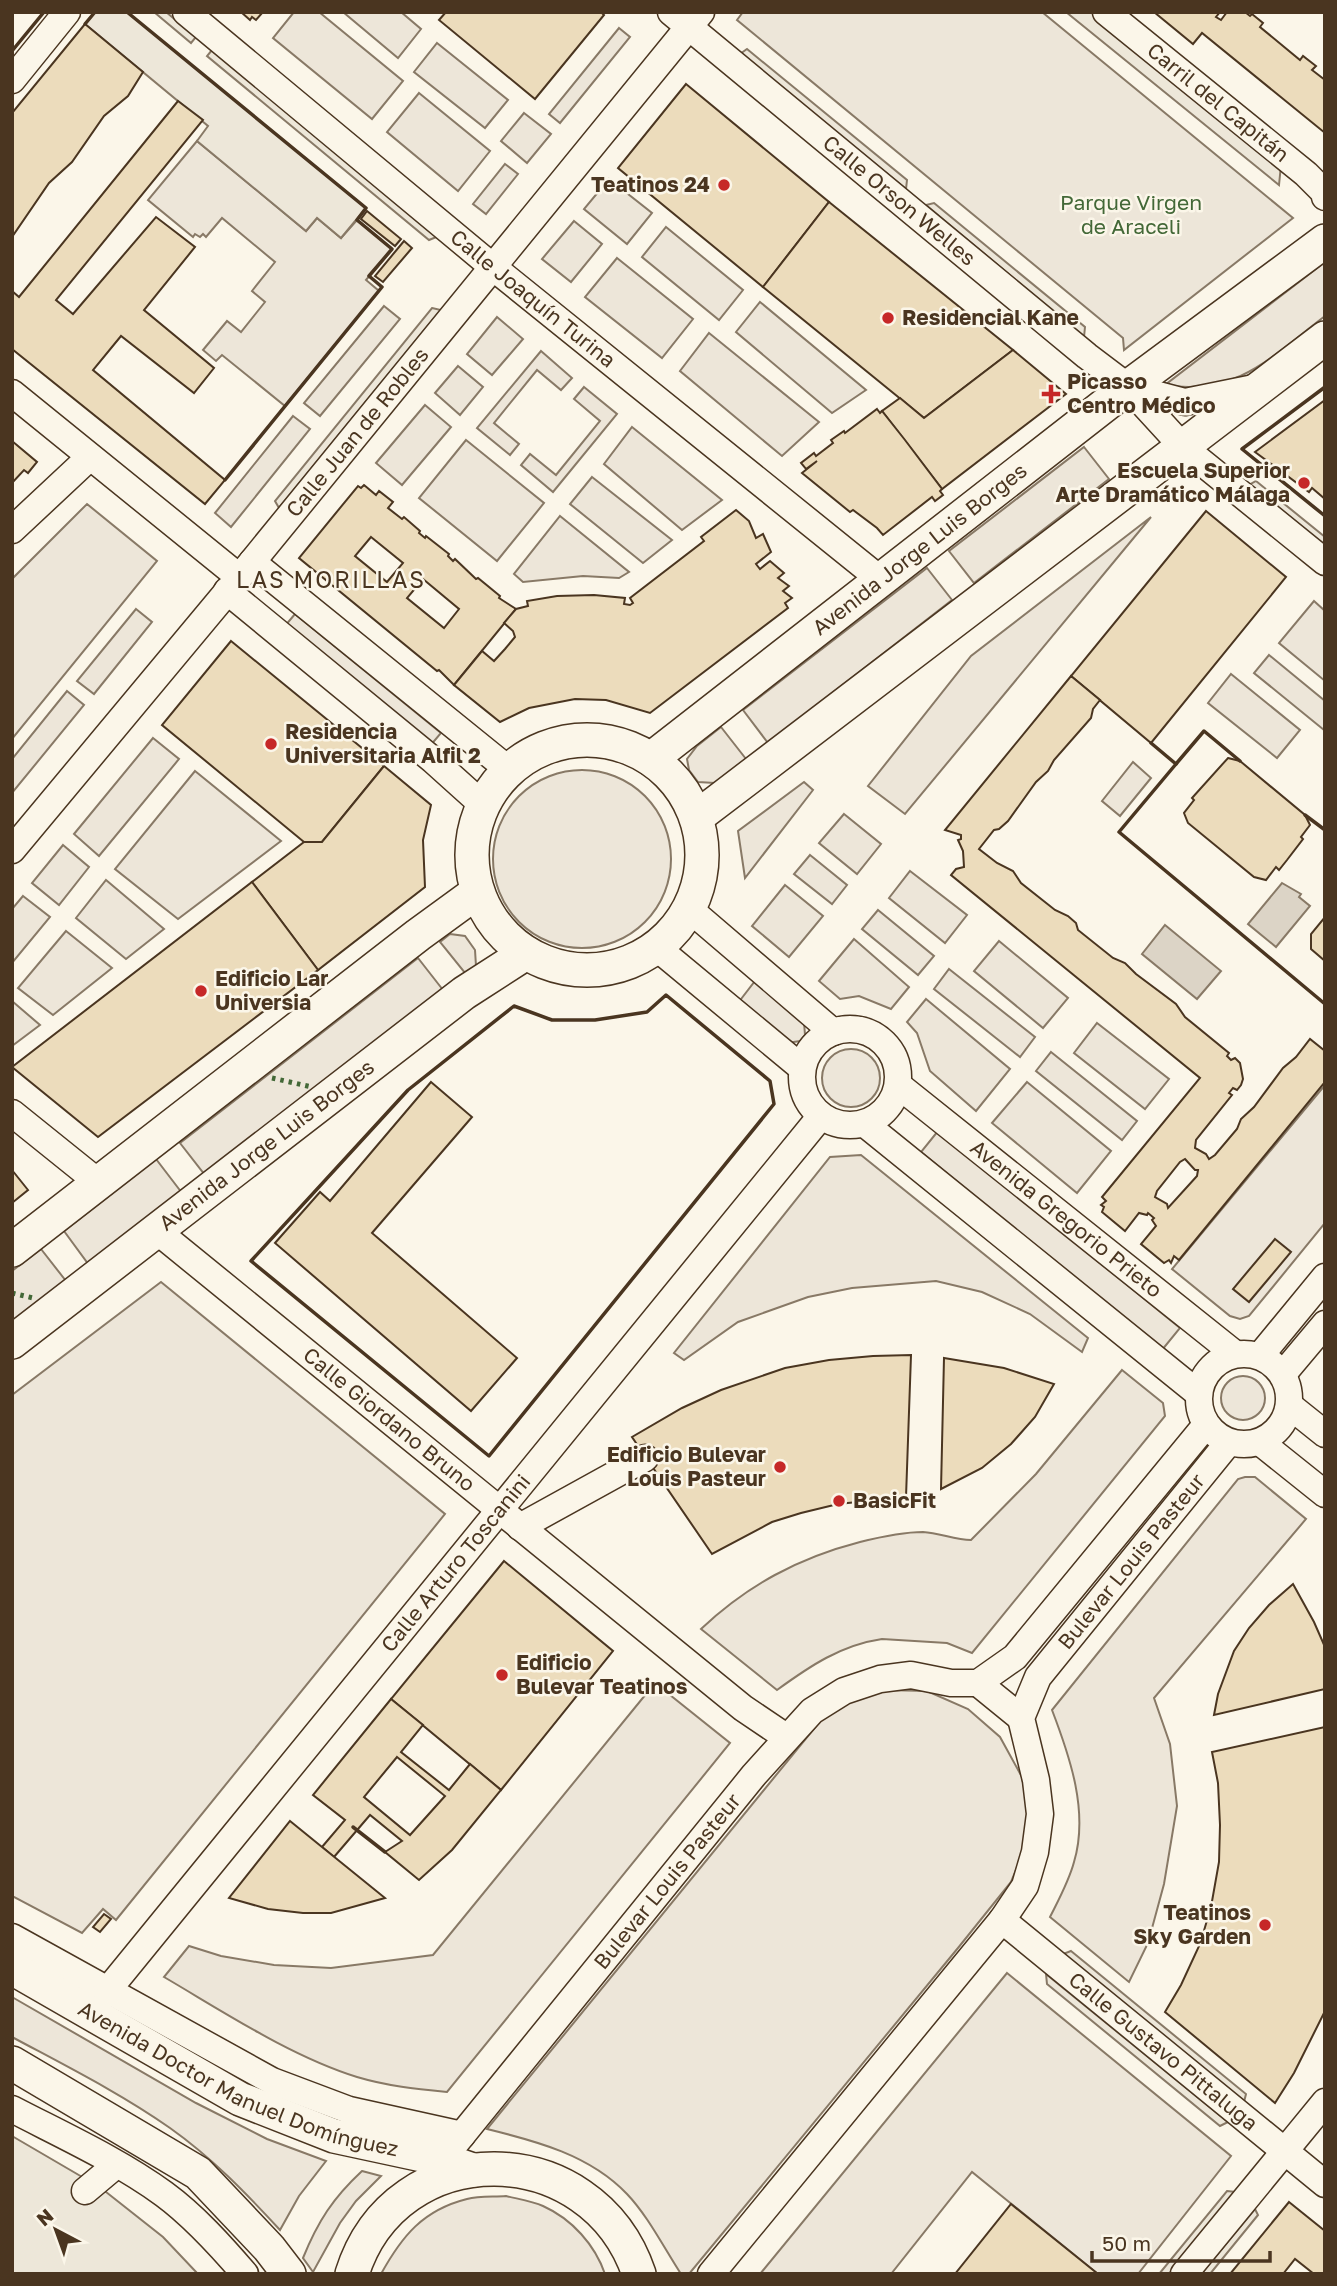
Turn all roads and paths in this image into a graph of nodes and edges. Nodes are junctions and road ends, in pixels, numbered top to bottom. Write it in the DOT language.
graph roads {
  1 [pos="67,12"];
  2 [pos="186,12"];
  3 [pos="1106,12"];
  4 [pos="687,17"];
  5 [pos="12,80"];
  6 [pos="1325,197"];
  7 [pos="1323,238"];
  8 [pos="494,268"];
  9 [pos="1325,338"];
  10 [pos="1128,387"];
  11 [pos="1260,387"];
  12 [pos="12,393"];
  13 [pos="1183,447"];
  14 [pos="90,457"];
  15 [pos="12,530"];
  16 [pos="1325,562"];
  17 [pos="239,577"];
  18 [pos="881,580"];
  19 [pos="651,759"];
  20 [pos="509,770"];
  21 [pos="483,805"];
  22 [pos="697,817"];
  23 [pos="12,850"];
  24 [pos="477,892"];
  25 [pos="688,908"];
  26 [pos="656,947"];
  27 [pos="526,953"];
  28 [pos="833,1032"];
  29 [pos="802,1068"];
  30 [pos="898,1085"];
  31 [pos="12,1113"];
  32 [pos="821,1116"];
  33 [pos="865,1124"];
  34 [pos="99,1183"];
  35 [pos="157,1231"];
  36 [pos="12,1250"];
  37 [pos="1325,1277"];
  38 [pos="1325,1324"];
  39 [pos="12,1342"];
  40 [pos="1248,1355"];
  41 [pos="1283,1374"];
  42 [pos="1199,1394"];
  43 [pos="1290,1406"];
  44 [pos="1206,1425"];
  45 [pos="1325,1434"];
  46 [pos="1260,1442"];
  47 [pos="1228,1443"];
  48 [pos="645,1458"];
  49 [pos="1325,1494"];
  50 [pos="500,1511"];
  51 [pos="520,1527"];
  52 [pos="978,1683"];
  53 [pos="1021,1718"];
  54 [pos="786,1737"];
  55 [pos="1002,1920"];
  56 [pos="12,1937"];
  57 [pos="12,1968"];
  58 [pos="99,2000"];
  59 [pos="18,2069"];
  60 [pos="1325,2102"];
  61 [pos="12,2109"];
  62 [pos="452,2147"];
  63 [pos="1285,2151"];
  64 [pos="116,2165"];
  65 [pos="473,2170"];
  66 [pos="1325,2184"];
  67 [pos="417,2190"];
  68 [pos="85,2192"];
  69 [pos="351,2273"];
  70 [pos="245,2274"];
  71 [pos="289,2274"];
  72 [pos="639,2274"];
  73 [pos="711,2274"];
  74 [pos="1184,2274"];
  1 -- 5 [label="street"];
  2 -- 8 [label="street, Calle Joaquín Turina"];
  3 -- 6 [label="street, Carril del Capitán"];
  4 -- 8 [label="street, Calle Juan de Robles"];
  4 -- 10 [label="street, Calle Orson Welles"];
  7 -- 10 [label="main road, Avenida Jorge Luis Borges"];
  8 -- 17 [label="street, Calle Juan de Robles"];
  8 -- 18 [label="street, Calle Joaquín Turina"];
  9 -- 11 [label="main road"];
  10 -- 11 [label="street, Calle Orson Welles"];
  10 -- 13 [label="street, Calle Orson Welles"];
  10 -- 18 [label="main road, Avenida Jorge Luis Borges"];
  11 -- 13 [label="main road"];
  12 -- 14 [label="street"];
  13 -- 16 [label="street, Calle Orson Welles"];
  13 -- 22 [label="main road"];
  14 -- 15 [label="street"];
  14 -- 17 [label="street"];
  17 -- 20 [label="street"];
  17 -- 21 [label="street"];
  17 -- 23 [label="street, Calle Juan de Robles"];
  18 -- 19 [label="main road, Avenida Jorge Luis Borges"];
  19 -- 20 [label="main road"];
  19 -- 22 [label="main road"];
  20 -- 21 [label="main road"];
  21 -- 24 [label="main road"];
  22 -- 25 [label="main road"];
  24 -- 27 [label="main road"];
  24 -- 34 [label="main road"];
  25 -- 26 [label="main road"];
  25 -- 28 [label="street"];
  26 -- 27 [label="main road"];
  26 -- 29 [label="street"];
  27 -- 35 [label="main road, Avenida Jorge Luis Borges"];
  28 -- 29 [label="street"];
  28 -- 30 [label="street"];
  29 -- 32 [label="street"];
  30 -- 33 [label="street"];
  30 -- 40 [label="street, Avenida Gregorio Prieto"];
  31 -- 34 [label="street"];
  32 -- 33 [label="street"];
  32 -- 50 [label="street, Calle Arturo Toscanini"];
  33 -- 42 [label="street"];
  34 -- 36 [label="main road"];
  35 -- 39 [label="main road, Avenida Jorge Luis Borges"];
  35 -- 50 [label="street, Calle Giordano Bruno"];
  37 -- 40 [label="street"];
  38 -- 41 [label="street"];
  40 -- 41 [label="street"];
  40 -- 42 [label="street"];
  41 -- 43 [label="street"];
  42 -- 44 [label="street"];
  43 -- 45 [label="street"];
  43 -- 46 [label="street"];
  44 -- 47 [label="street"];
  44 -- 52 [label="street, Bulevar Louis Pasteur"];
  46 -- 47 [label="street"];
  46 -- 49 [label="street"];
  47 -- 53 [label="street, Bulevar Louis Pasteur"];
  48 -- 51 [label="street"];
  50 -- 51 [label="street, Calle Giordano Bruno"];
  50 -- 58 [label="street, Calle Arturo Toscanini"];
  51 -- 54 [label="street, Calle Giordano Bruno"];
  52 -- 53 [label="street"];
  52 -- 54 [label="street, Bulevar Louis Pasteur"];
  53 -- 55 [label="street"];
  54 -- 62 [label="street, Bulevar Louis Pasteur"];
  55 -- 63 [label="street, Calle Gustavo Pittaluga"];
  55 -- 73 [label="street"];
  56 -- 58 [label="street, Avenida Doctor Manuel Domínguez"];
  57 -- 58 [label="main road, Avenida Doctor Manuel Domínguez"];
  58 -- 62 [label="main road, Avenida Doctor Manuel Domínguez"];
  59 -- 71 [label="main road"];
  60 -- 63 [label="street"];
  61 -- 64 [label="street"];
  62 -- 65 [label="main road, Avenida Doctor Manuel Domínguez"];
  62 -- 67 [label="street, Bulevar Louis Pasteur"];
  63 -- 66 [label="street, Calle Gustavo Pittaluga"];
  63 -- 74 [label="street"];
  64 -- 68 [label="street"];
  64 -- 70 [label="street"];
  65 -- 67 [label="main road"];
  65 -- 72 [label="main road"];
  67 -- 69 [label="main road"];
}
